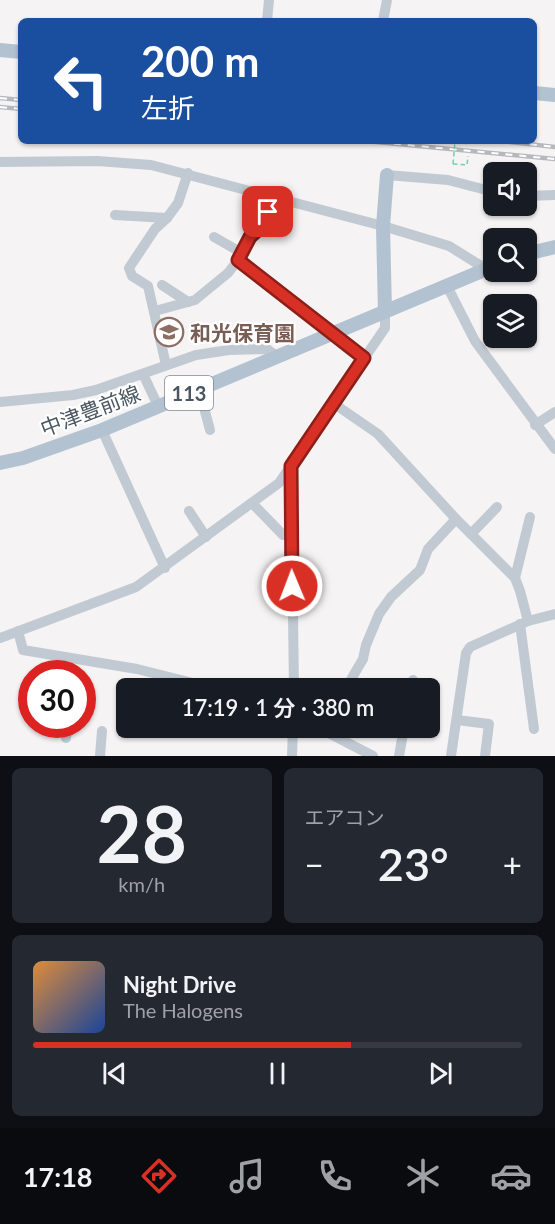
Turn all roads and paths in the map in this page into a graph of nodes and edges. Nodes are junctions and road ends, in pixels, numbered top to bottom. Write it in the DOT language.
graph roads {
  1 [pos="269,0"];
  2 [pos="387,0"];
  3 [pos="267,18"];
  4 [pos="384,18"];
  5 [pos="0,51"];
  6 [pos="18,52"];
  7 [pos="537,93"];
  8 [pos="555,95"];
  9 [pos="455,144"];
  10 [pos="468,156"];
  11 [pos="0,162"];
  12 [pos="188,173"];
  13 [pos="387,175"];
  14 [pos="483,189"];
  15 [pos="555,195"];
  16 [pos="273,196"];
  17 [pos="537,196"];
  18 [pos="115,215"];
  19 [pos="167,218"];
  20 [pos="383,226"];
  21 [pos="214,237"];
  22 [pos="554,251"];
  23 [pos="537,253"];
  24 [pos="240,256"];
  25 [pos="483,263"];
  26 [pos="483,270"];
  27 [pos="162,285"];
  28 [pos="447,285"];
  29 [pos="188,302"];
  30 [pos="155,311"];
  31 [pos="385,312"];
  32 [pos="332,333"];
  33 [pos="276,356"];
  34 [pos="364,358"];
  35 [pos="166,364"];
  36 [pos="143,374"];
  37 [pos="199,389"];
  38 [pos="0,402"];
  39 [pos="333,403"];
  40 [pos="158,406"];
  41 [pos="555,412"];
  42 [pos="535,425"];
  43 [pos="102,430"];
  44 [pos="210,430"];
  45 [pos="555,449"];
  46 [pos="0,463"];
  47 [pos="291,466"];
  48 [pos="252,503"];
  49 [pos="497,507"];
  50 [pos="189,511"];
  51 [pos="530,516"];
  52 [pos="456,519"];
  53 [pos="471,534"];
  54 [pos="292,535"];
  55 [pos="206,537"];
  56 [pos="165,568"];
  57 [pos="515,578"];
  58 [pos="555,614"];
  59 [pos="524,623"];
  60 [pos="18,631"];
  61 [pos="0,638"];
  62 [pos="65,657"];
  63 [pos="173,678"];
  64 [pos="294,678"];
  65 [pos="352,678"];
  66 [pos="457,720"];
  67 [pos="534,729"];
  68 [pos="102,731"];
  69 [pos="293,738"];
  70 [pos="342,738"];
  71 [pos="402,738"];
  72 [pos="100,756"];
  73 [pos="292,756"];
  74 [pos="373,756"];
  75 [pos="399,756"];
  76 [pos="451,756"];
  77 [pos="485,756"];
  1 -- 3 [label="street"];
  2 -- 4 [label="street"];
  5 -- 6 [label="main road"];
  7 -- 8 [label="main road"];
  9 -- 10 [label="path, bridge"];
  11 -- 12 [label="street"];
  12 -- 16 [label="street"];
  12 -- 19 [label="street"];
  13 -- 14 [label="street"];
  13 -- 20 [label="main road"];
  15 -- 17 [label="street"];
  16 -- 20 [label="street"];
  16 -- 24 [label="street"];
  18 -- 19 [label="street"];
  19 -- 30 [label="street"];
  20 -- 25 [label="street"];
  20 -- 31 [label="main road"];
  21 -- 24 [label="street"];
  22 -- 23 [label="main road"];
  24 -- 29 [label="street"];
  24 -- 32 [label="street"];
  26 -- 28 [label="main road, 中津豊前線 / 113"];
  27 -- 29 [label="street"];
  28 -- 31 [label="main road, 中津豊前線 / 113"];
  28 -- 42 [label="street"];
  29 -- 30 [label="street"];
  30 -- 35 [label="street"];
  31 -- 32 [label="main road, 中津豊前線 / 113"];
  31 -- 34 [label="street"];
  32 -- 33 [label="main road, 中津豊前線 / 113"];
  32 -- 34 [label="street"];
  33 -- 35 [label="street"];
  33 -- 37 [label="main road, 中津豊前線 / 113"];
  34 -- 39 [label="street"];
  35 -- 36 [label="street"];
  36 -- 38 [label="street"];
  36 -- 40 [label="street"];
  37 -- 40 [label="main road, 中津豊前線 / 113"];
  37 -- 44 [label="street"];
  39 -- 47 [label="street"];
  39 -- 52 [label="street"];
  40 -- 43 [label="main road, 中津豊前線 / 113"];
  41 -- 42 [label="street"];
  42 -- 45 [label="street"];
  43 -- 46 [label="main road, 中津豊前線 / 113"];
  43 -- 56 [label="street"];
  47 -- 48 [label="street"];
  47 -- 54 [label="street"];
  48 -- 54 [label="street"];
  48 -- 55 [label="street"];
  49 -- 53 [label="street"];
  50 -- 55 [label="street"];
  51 -- 57 [label="street"];
  52 -- 53 [label="street"];
  52 -- 65 [label="street"];
  53 -- 57 [label="street"];
  54 -- 64 [label="street"];
  55 -- 56 [label="street"];
  56 -- 60 [label="street"];
  57 -- 59 [label="street"];
  58 -- 59 [label="street"];
  59 -- 66 [label="street"];
  59 -- 67 [label="street"];
  60 -- 61 [label="street"];
  60 -- 62 [label="street"];
  62 -- 63 [label="street"];
  66 -- 76 [label="street"];
  66 -- 77 [label="street"];
  68 -- 72 [label="street"];
  69 -- 73 [label="street"];
  70 -- 74 [label="street"];
  71 -- 75 [label="street"];
}
